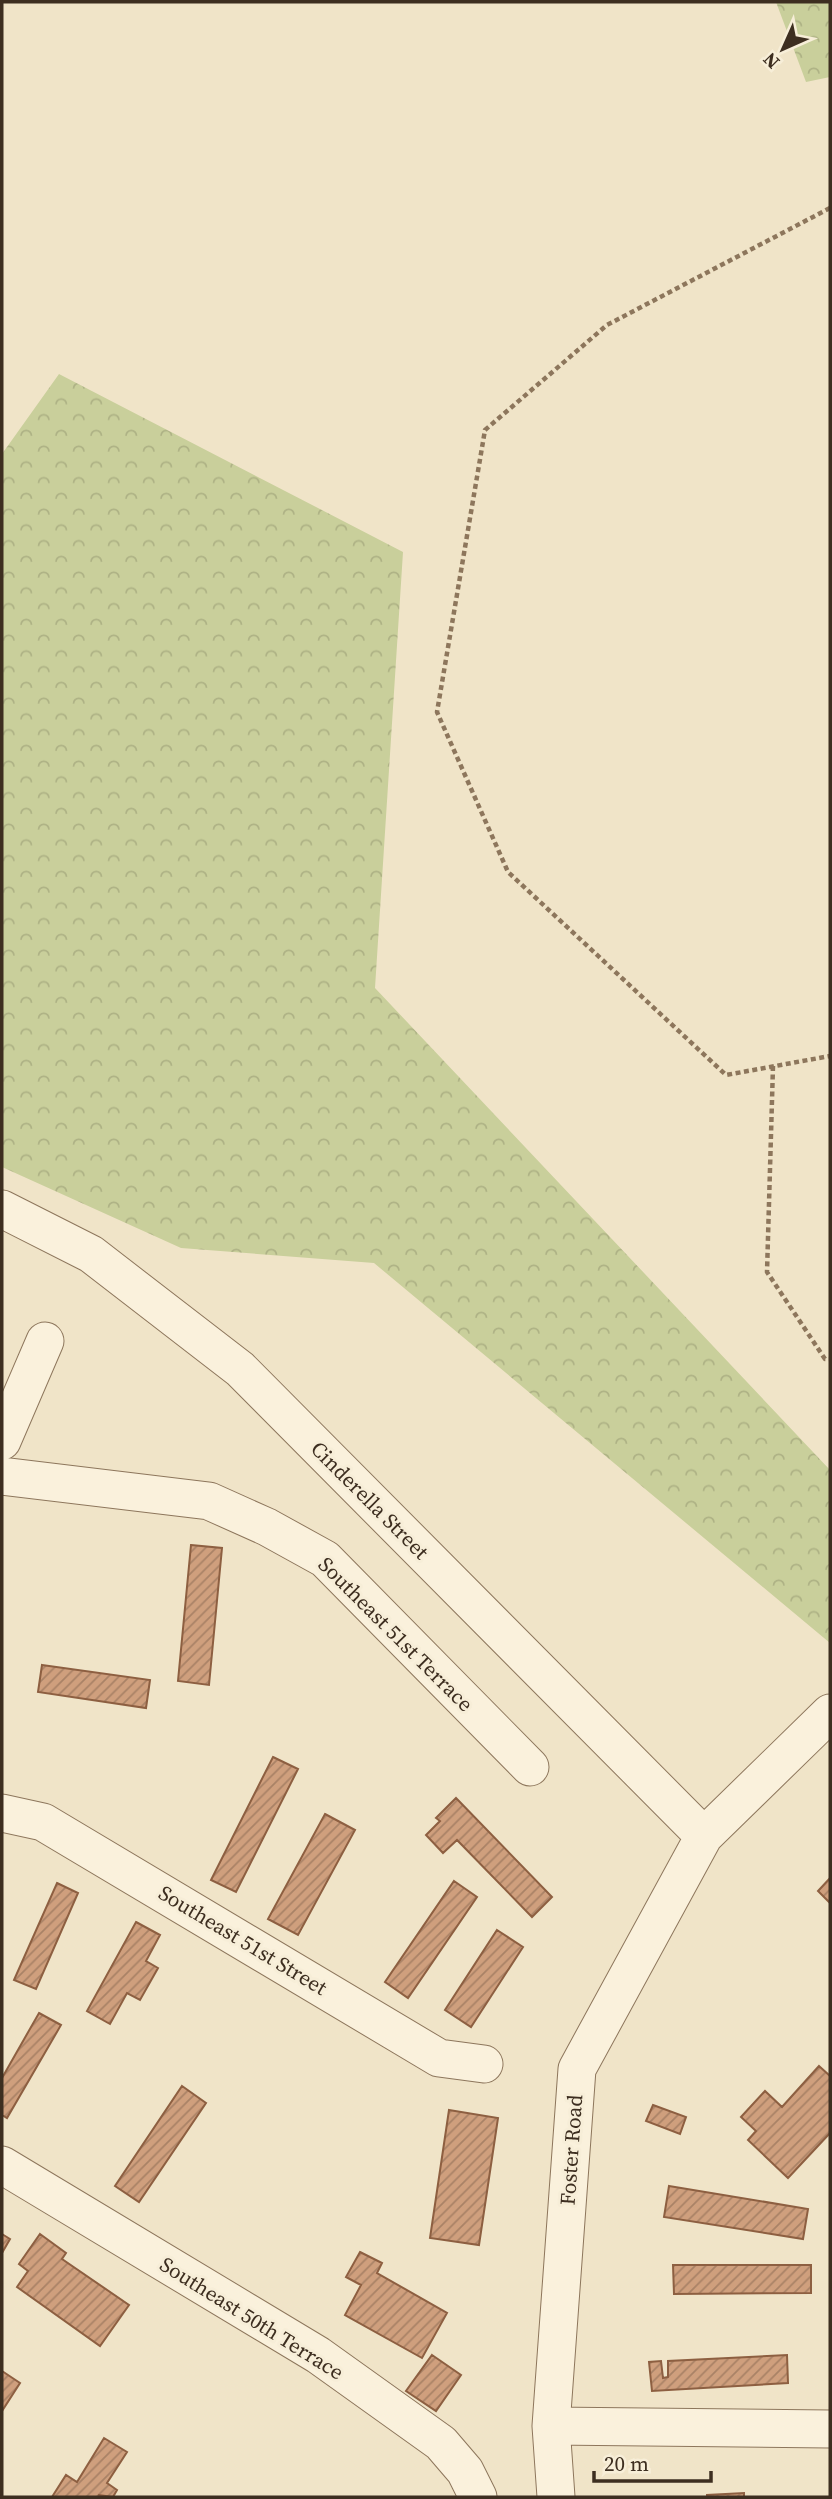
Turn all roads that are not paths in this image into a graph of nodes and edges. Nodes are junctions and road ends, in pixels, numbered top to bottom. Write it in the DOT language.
graph roads {
  1 [pos="2,1209"];
  2 [pos="45,1341"];
  3 [pos="2,1441"];
  4 [pos="2,1476"];
  5 [pos="830,1713"];
  6 [pos="530,1767"];
  7 [pos="2,1812"];
  8 [pos="704,1836"];
  9 [pos="484,2064"];
  10 [pos="2,2165"];
  11 [pos="551,2426"];
  12 [pos="830,2429"];
  13 [pos="478,2497"];
  14 [pos="556,2497"];
  1 -- 8 [label="street, Cinderella Street"];
  2 -- 3 [label="street"];
  4 -- 6 [label="street, Southeast 51st Terrace"];
  5 -- 8 [label="street, Foster Road"];
  7 -- 9 [label="street, Southeast 51st Street"];
  8 -- 11 [label="street, Foster Road"];
  10 -- 13 [label="street, Southeast 50th Terrace"];
  11 -- 12 [label="street"];
  11 -- 14 [label="street, Foster Road"];
}
